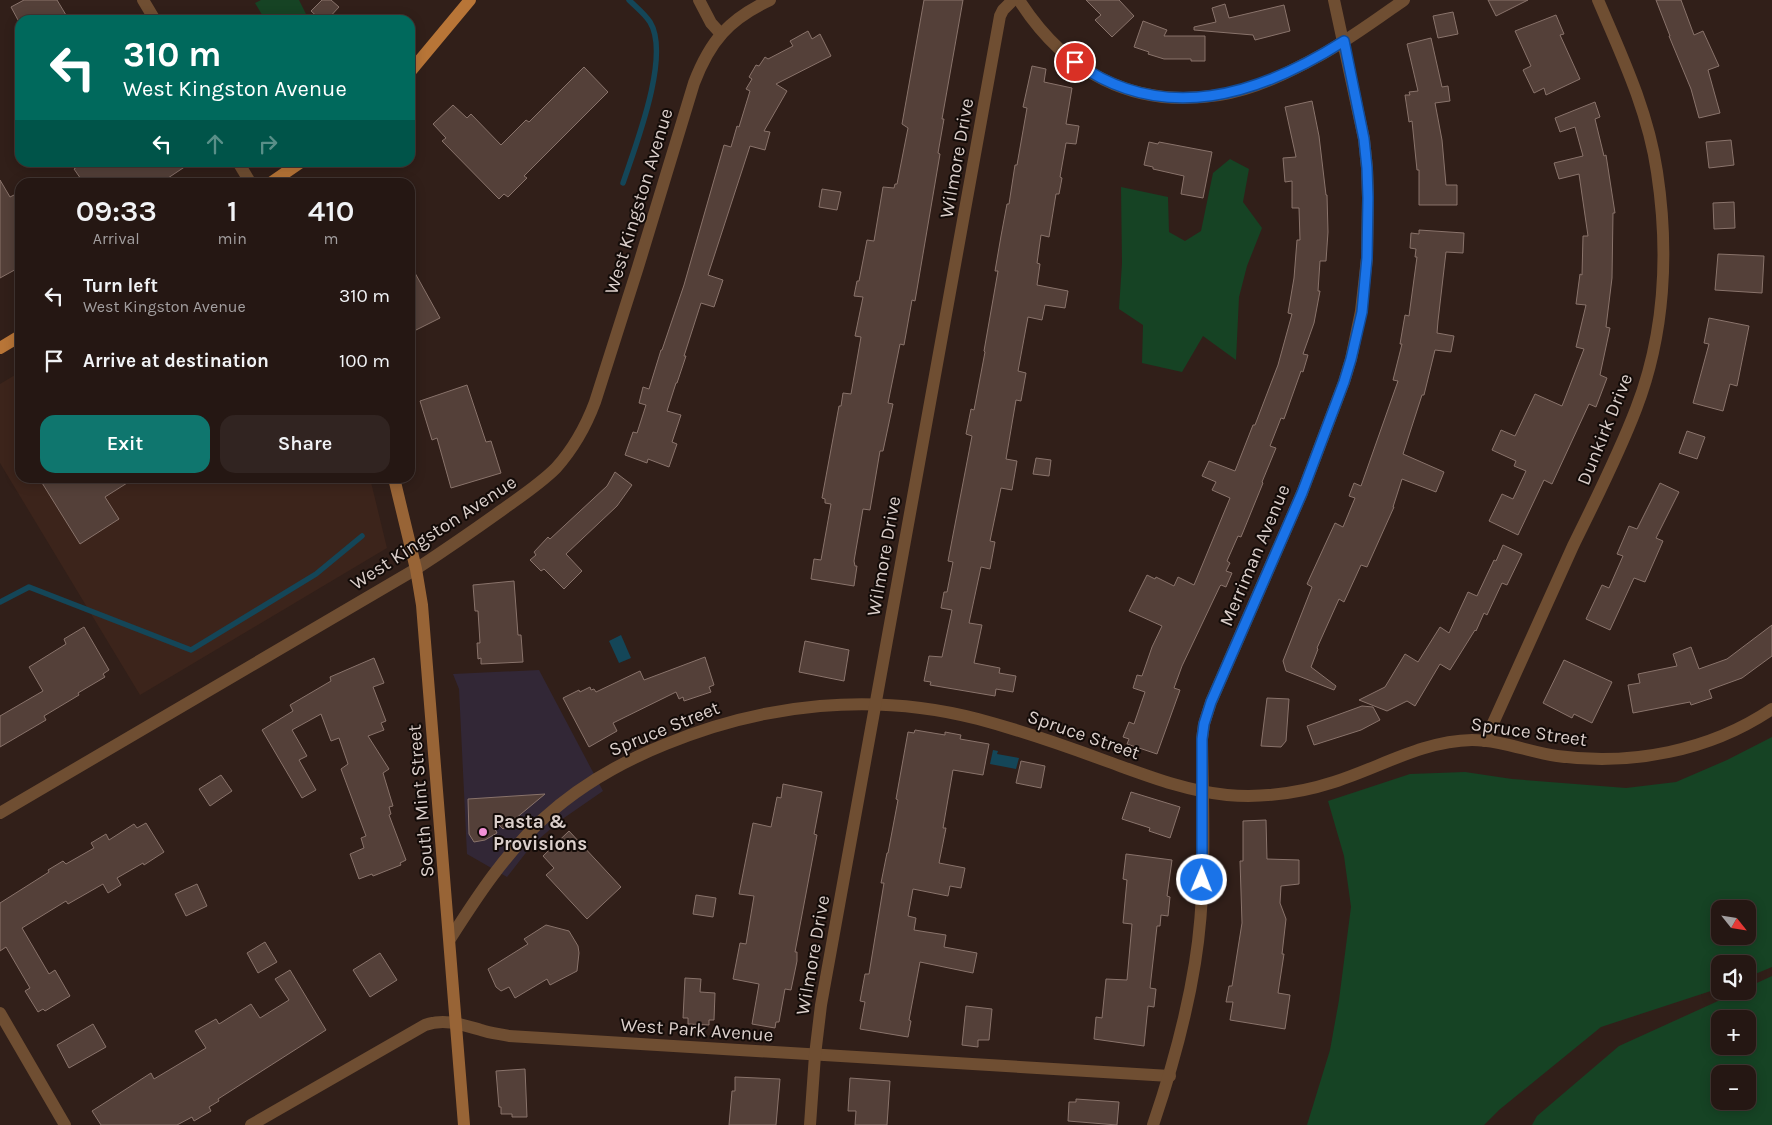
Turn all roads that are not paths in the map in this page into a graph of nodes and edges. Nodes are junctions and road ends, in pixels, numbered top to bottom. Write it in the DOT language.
graph roads {
  1 [pos="143,0"];
  2 [pos="470,0"];
  3 [pos="699,0"];
  4 [pos="770,0"];
  5 [pos="1013,0"];
  6 [pos="1019,0"];
  7 [pos="1334,0"];
  8 [pos="1404,0"];
  9 [pos="1598,0"];
  10 [pos="152,15"];
  11 [pos="721,34"];
  12 [pos="1344,41"];
  13 [pos="415,66"];
  14 [pos="241,167"];
  15 [pos="294,167"];
  16 [pos="248,178"];
  17 [pos="278,178"];
  18 [pos="15,339"];
  19 [pos="0,348"];
  20 [pos="395,483"];
  21 [pos="416,569"];
  22 [pos="875,704"];
  23 [pos="1772,710"];
  24 [pos="1485,741"];
  25 [pos="1202,792"];
  26 [pos="0,813"];
  27 [pos="450,939"];
  28 [pos="0,1013"];
  29 [pos="456,1023"];
  30 [pos="815,1055"];
  31 [pos="1170,1076"];
  32 [pos="65,1125"];
  33 [pos="251,1125"];
  34 [pos="464,1125"];
  35 [pos="810,1125"];
  36 [pos="1153,1125"];
  1 -- 10 [label="street"];
  2 -- 13 [label="main road"];
  3 -- 11 [label="street"];
  4 -- 11 [label="street, West Kingston Avenue"];
  5 -- 22 [label="street, Wilmore Drive"];
  6 -- 12 [label="street"];
  7 -- 12 [label="street, Merriman Avenue"];
  8 -- 12 [label="street"];
  9 -- 24 [label="street, Dunkirk Drive"];
  11 -- 21 [label="street, West Kingston Avenue"];
  12 -- 25 [label="street, Merriman Avenue"];
  14 -- 16 [label="street"];
  15 -- 17 [label="main road"];
  18 -- 19 [label="main road"];
  20 -- 21 [label="street, South Mint Street"];
  21 -- 26 [label="street, West Kingston Avenue"];
  21 -- 27 [label="street, South Mint Street"];
  22 -- 25 [label="street, Spruce Street"];
  22 -- 27 [label="street, Spruce Street"];
  22 -- 30 [label="street, Wilmore Drive"];
  23 -- 24 [label="street, Spruce Street"];
  24 -- 25 [label="street, Spruce Street"];
  25 -- 31 [label="street, Merriman Avenue"];
  27 -- 29 [label="street, South Mint Street"];
  28 -- 32 [label="street"];
  29 -- 30 [label="street, West Park Avenue"];
  29 -- 33 [label="street, West Park Avenue"];
  29 -- 34 [label="street, South Mint Street"];
  30 -- 31 [label="street, West Park Avenue"];
  30 -- 35 [label="street, Wilmore Drive"];
  31 -- 36 [label="street, Merriman Avenue"];
}
